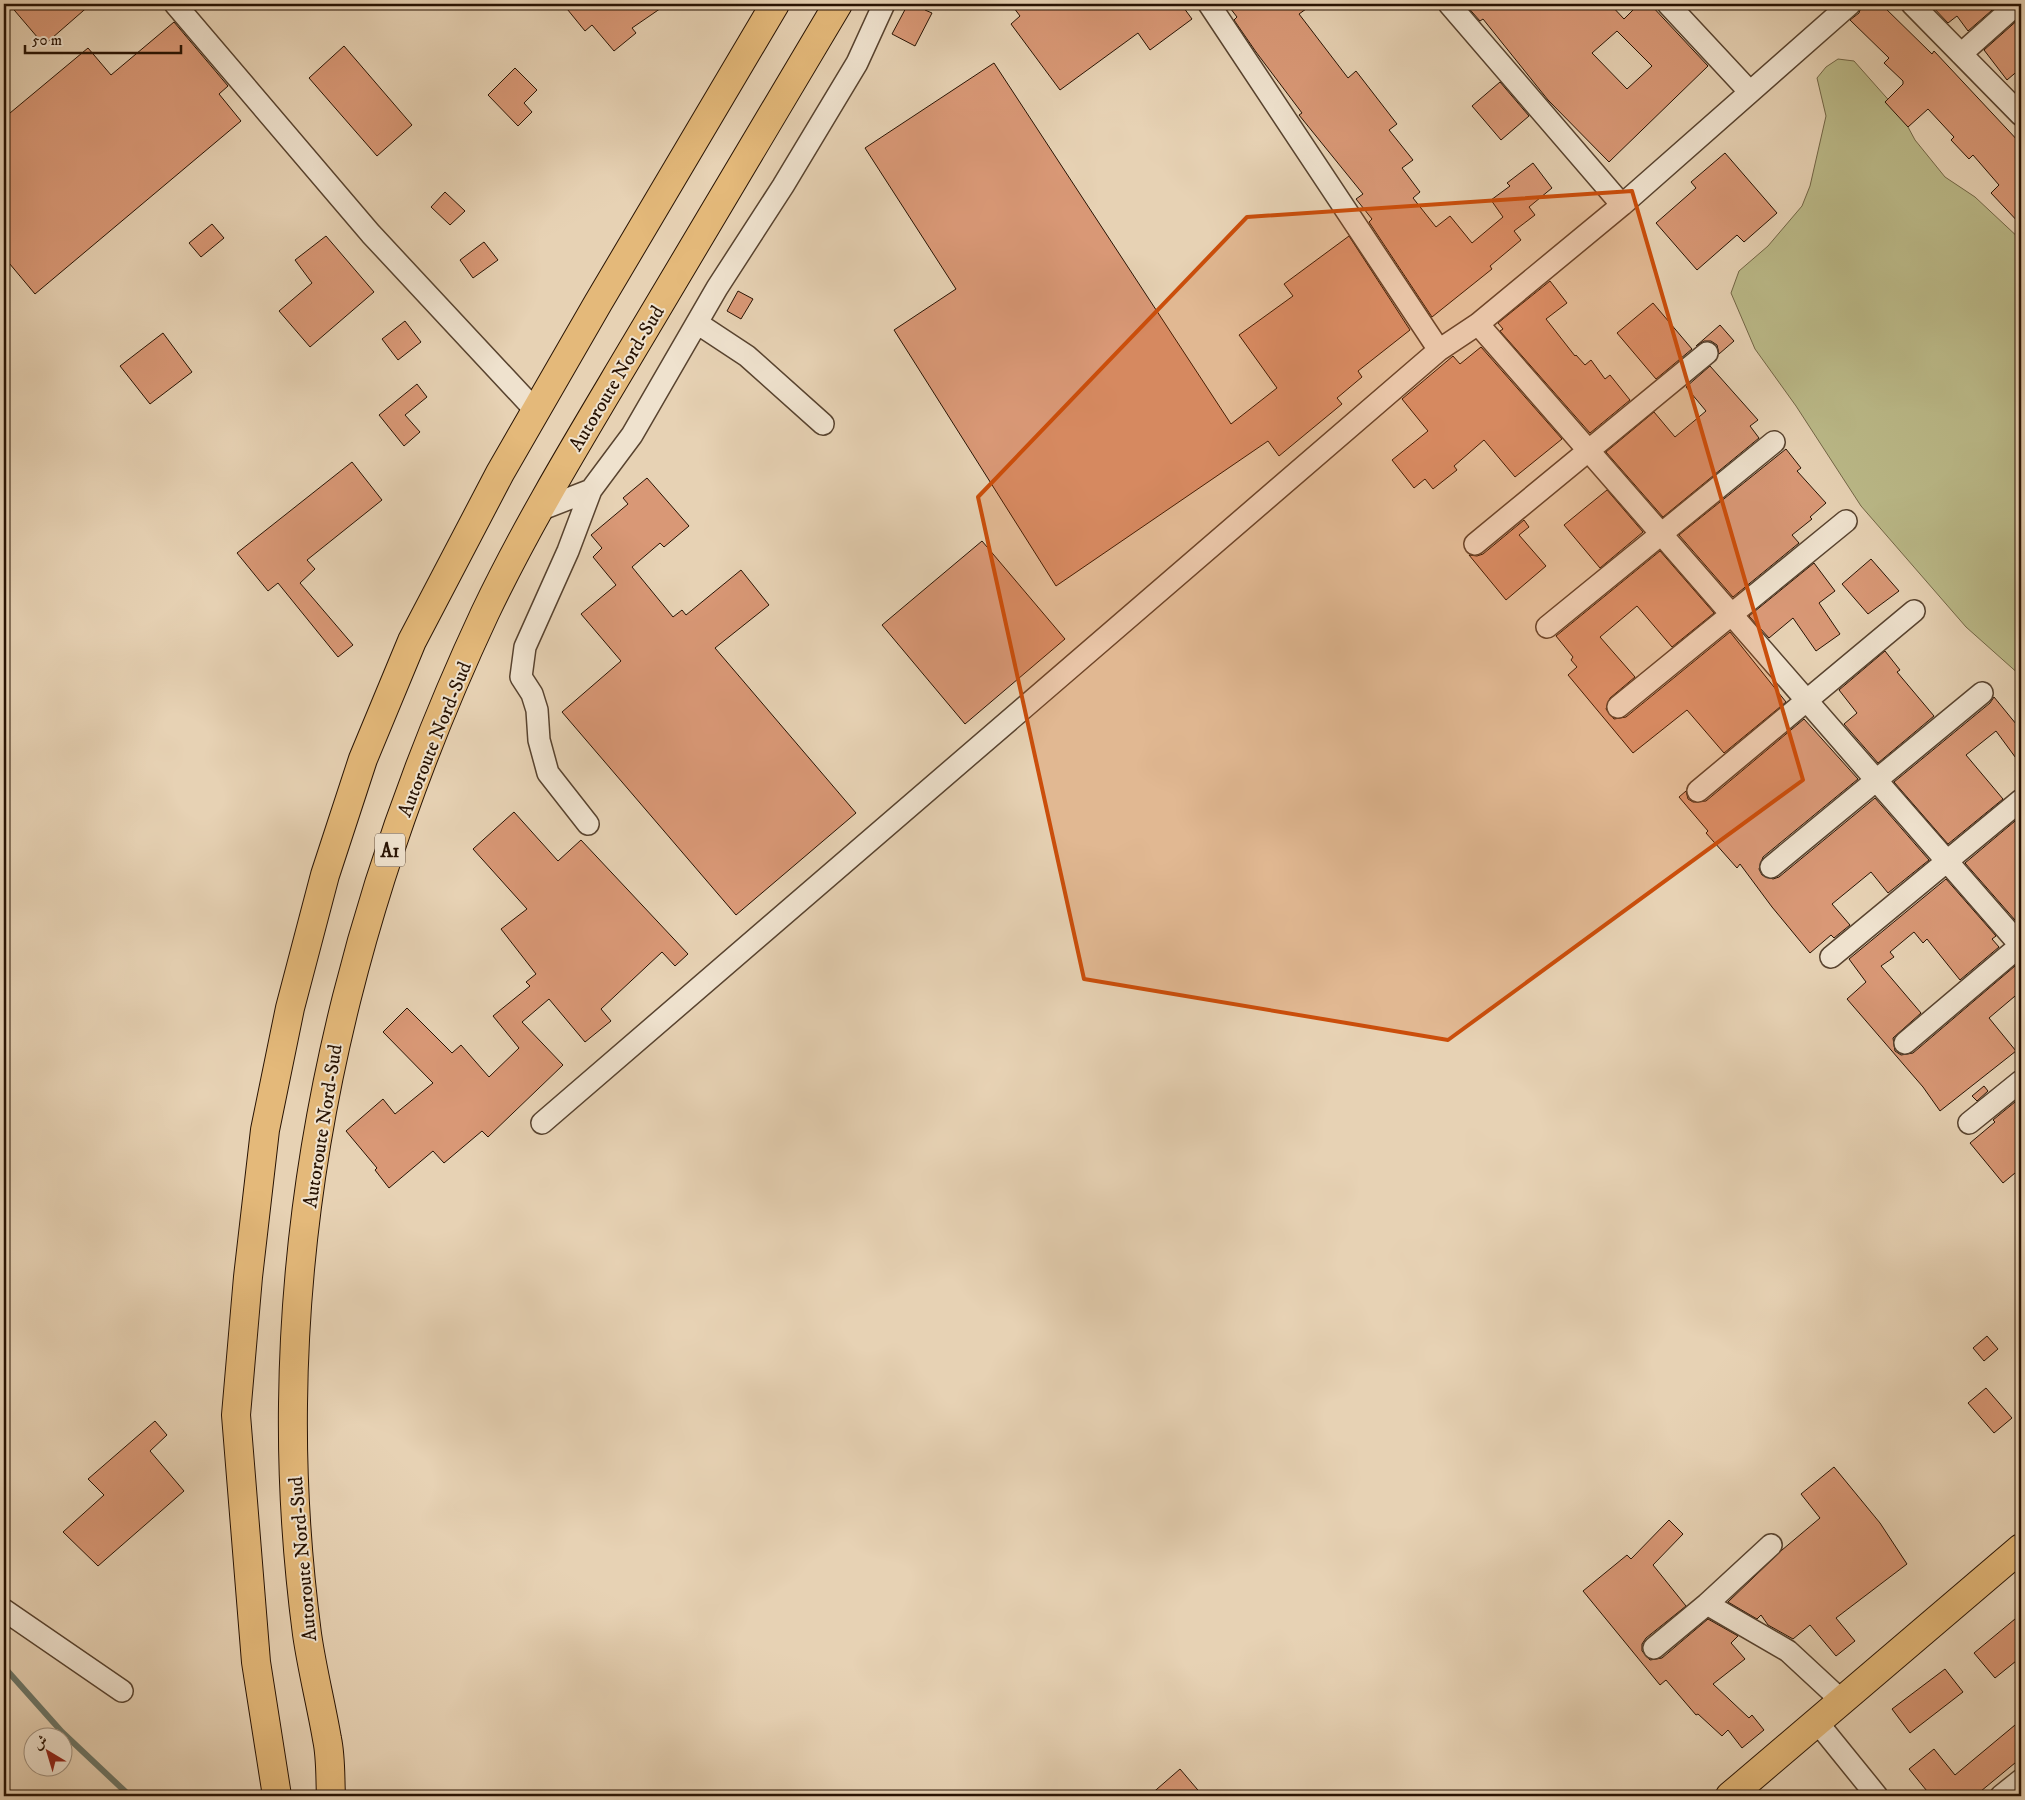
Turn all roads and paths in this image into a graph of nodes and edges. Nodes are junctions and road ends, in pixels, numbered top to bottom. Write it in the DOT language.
graph roads {
  1 [pos="175,4"];
  2 [pos="775,4"];
  3 [pos="838,4"];
  4 [pos="884,4"];
  5 [pos="1209,4"];
  6 [pos="1449,4"];
  7 [pos="1668,4"];
  8 [pos="1850,4"];
  9 [pos="1912,4"];
  10 [pos="2017,4"];
  11 [pos="1961,54"];
  12 [pos="1749,91"];
  13 [pos="2021,115"];
  14 [pos="1622,205"];
  15 [pos="697,323"];
  16 [pos="1478,324"];
  17 [pos="1439,350"];
  18 [pos="1707,352"];
  19 [pos="536,411"];
  20 [pos="823,424"];
  21 [pos="1774,442"];
  22 [pos="1589,449"];
  23 [pos="591,490"];
  24 [pos="537,511"];
  25 [pos="1846,521"];
  26 [pos="1663,534"];
  27 [pos="1475,544"];
  28 [pos="1914,611"];
  29 [pos="1732,614"];
  30 [pos="1548,627"];
  31 [pos="1982,693"];
  32 [pos="1807,700"];
  33 [pos="1618,707"];
  34 [pos="1876,779"];
  35 [pos="1698,791"];
  36 [pos="2021,800"];
  37 [pos="588,824"];
  38 [pos="1948,862"];
  39 [pos="1771,867"];
  40 [pos="2021,946"];
  41 [pos="1831,957"];
  42 [pos="1905,1043"];
  43 [pos="2021,1081"];
  44 [pos="542,1123"];
  45 [pos="1969,1123"];
  46 [pos="1771,1545"];
  47 [pos="2021,1548"];
  48 [pos="1707,1604"];
  49 [pos="4,1610"];
  50 [pos="1654,1648"];
  51 [pos="122,1691"];
  52 [pos="1842,1701"];
  53 [pos="1817,1722"];
  54 [pos="2021,1780"];
  55 [pos="278,1796"];
  56 [pos="331,1796"];
  57 [pos="1730,1796"];
  58 [pos="1877,1796"];
  59 [pos="2001,1796"];
  1 -- 19 [label="street"];
  2 -- 19 [label="main road"];
  3 -- 24 [label="main road, Autoroute Nord-Sud / A1"];
  4 -- 15 [label="street"];
  5 -- 17 [label="street"];
  6 -- 14 [label="street"];
  7 -- 12 [label="street"];
  8 -- 12 [label="street"];
  9 -- 11 [label="street"];
  10 -- 11 [label="street"];
  11 -- 13 [label="street"];
  12 -- 14 [label="street"];
  14 -- 16 [label="street"];
  15 -- 20 [label="street"];
  15 -- 23 [label="street"];
  16 -- 17 [label="street"];
  16 -- 22 [label="street"];
  17 -- 44 [label="street"];
  18 -- 22 [label="street"];
  19 -- 55 [label="main road"];
  21 -- 26 [label="street"];
  22 -- 26 [label="street"];
  22 -- 27 [label="street"];
  23 -- 24 [label="street"];
  23 -- 37 [label="street"];
  24 -- 56 [label="main road, Autoroute Nord-Sud / A1"];
  25 -- 29 [label="street"];
  26 -- 29 [label="street"];
  26 -- 30 [label="street"];
  28 -- 32 [label="street"];
  29 -- 32 [label="street"];
  29 -- 33 [label="street"];
  31 -- 34 [label="street"];
  32 -- 34 [label="street"];
  32 -- 35 [label="street"];
  34 -- 38 [label="street"];
  34 -- 39 [label="street"];
  36 -- 38 [label="street"];
  38 -- 40 [label="street"];
  38 -- 41 [label="street"];
  40 -- 42 [label="street"];
  43 -- 45 [label="street"];
  46 -- 48 [label="street"];
  47 -- 52 [label="main road"];
  48 -- 50 [label="street"];
  48 -- 52 [label="street"];
  49 -- 51 [label="street"];
  52 -- 53 [label="main road"];
  53 -- 57 [label="main road"];
  53 -- 58 [label="street"];
  54 -- 59 [label="street"];
}
